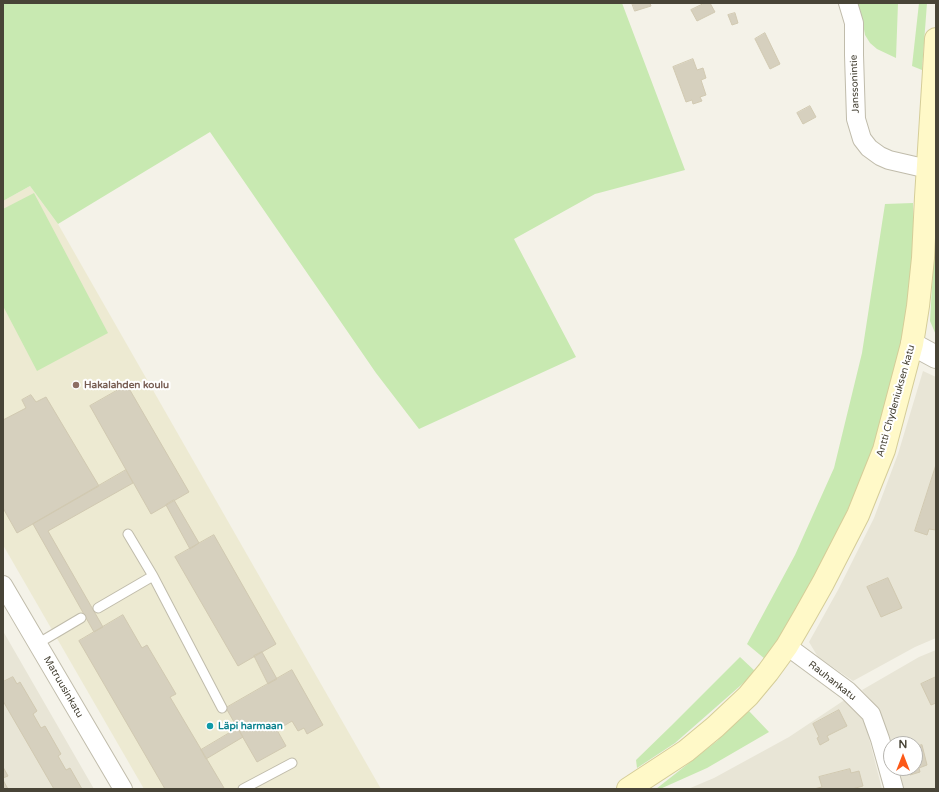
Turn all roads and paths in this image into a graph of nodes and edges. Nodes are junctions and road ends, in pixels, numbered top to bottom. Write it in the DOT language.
graph roads {
  1 [pos="848,3"];
  2 [pos="936,40"];
  3 [pos="932,169"];
  4 [pos="912,344"];
  5 [pos="936,357"];
  6 [pos="128,534"];
  7 [pos="153,576"];
  8 [pos="3,585"];
  9 [pos="98,608"];
  10 [pos="81,618"];
  11 [pos="37,644"];
  12 [pos="787,646"];
  13 [pos="222,708"];
  14 [pos="292,763"];
  15 [pos="123,789"];
  16 [pos="244,789"];
  17 [pos="628,789"];
  18 [pos="894,789"];
  1 -- 3 [label="street, Janssonintie"];
  2 -- 3 [label="main road, Antti Chydeniuksen katu"];
  3 -- 4 [label="main road, Antti Chydeniuksen katu"];
  4 -- 5 [label="street"];
  4 -- 12 [label="main road, Antti Chydeniuksen katu"];
  6 -- 7 [label="lane"];
  7 -- 9 [label="lane"];
  7 -- 13 [label="lane"];
  8 -- 11 [label="street, Matruusinkatu"];
  10 -- 11 [label="lane"];
  11 -- 15 [label="street, Matruusinkatu"];
  12 -- 17 [label="main road, Antti Chydeniuksen katu"];
  12 -- 18 [label="street, Rauhankatu"];
  14 -- 16 [label="lane"];
}
